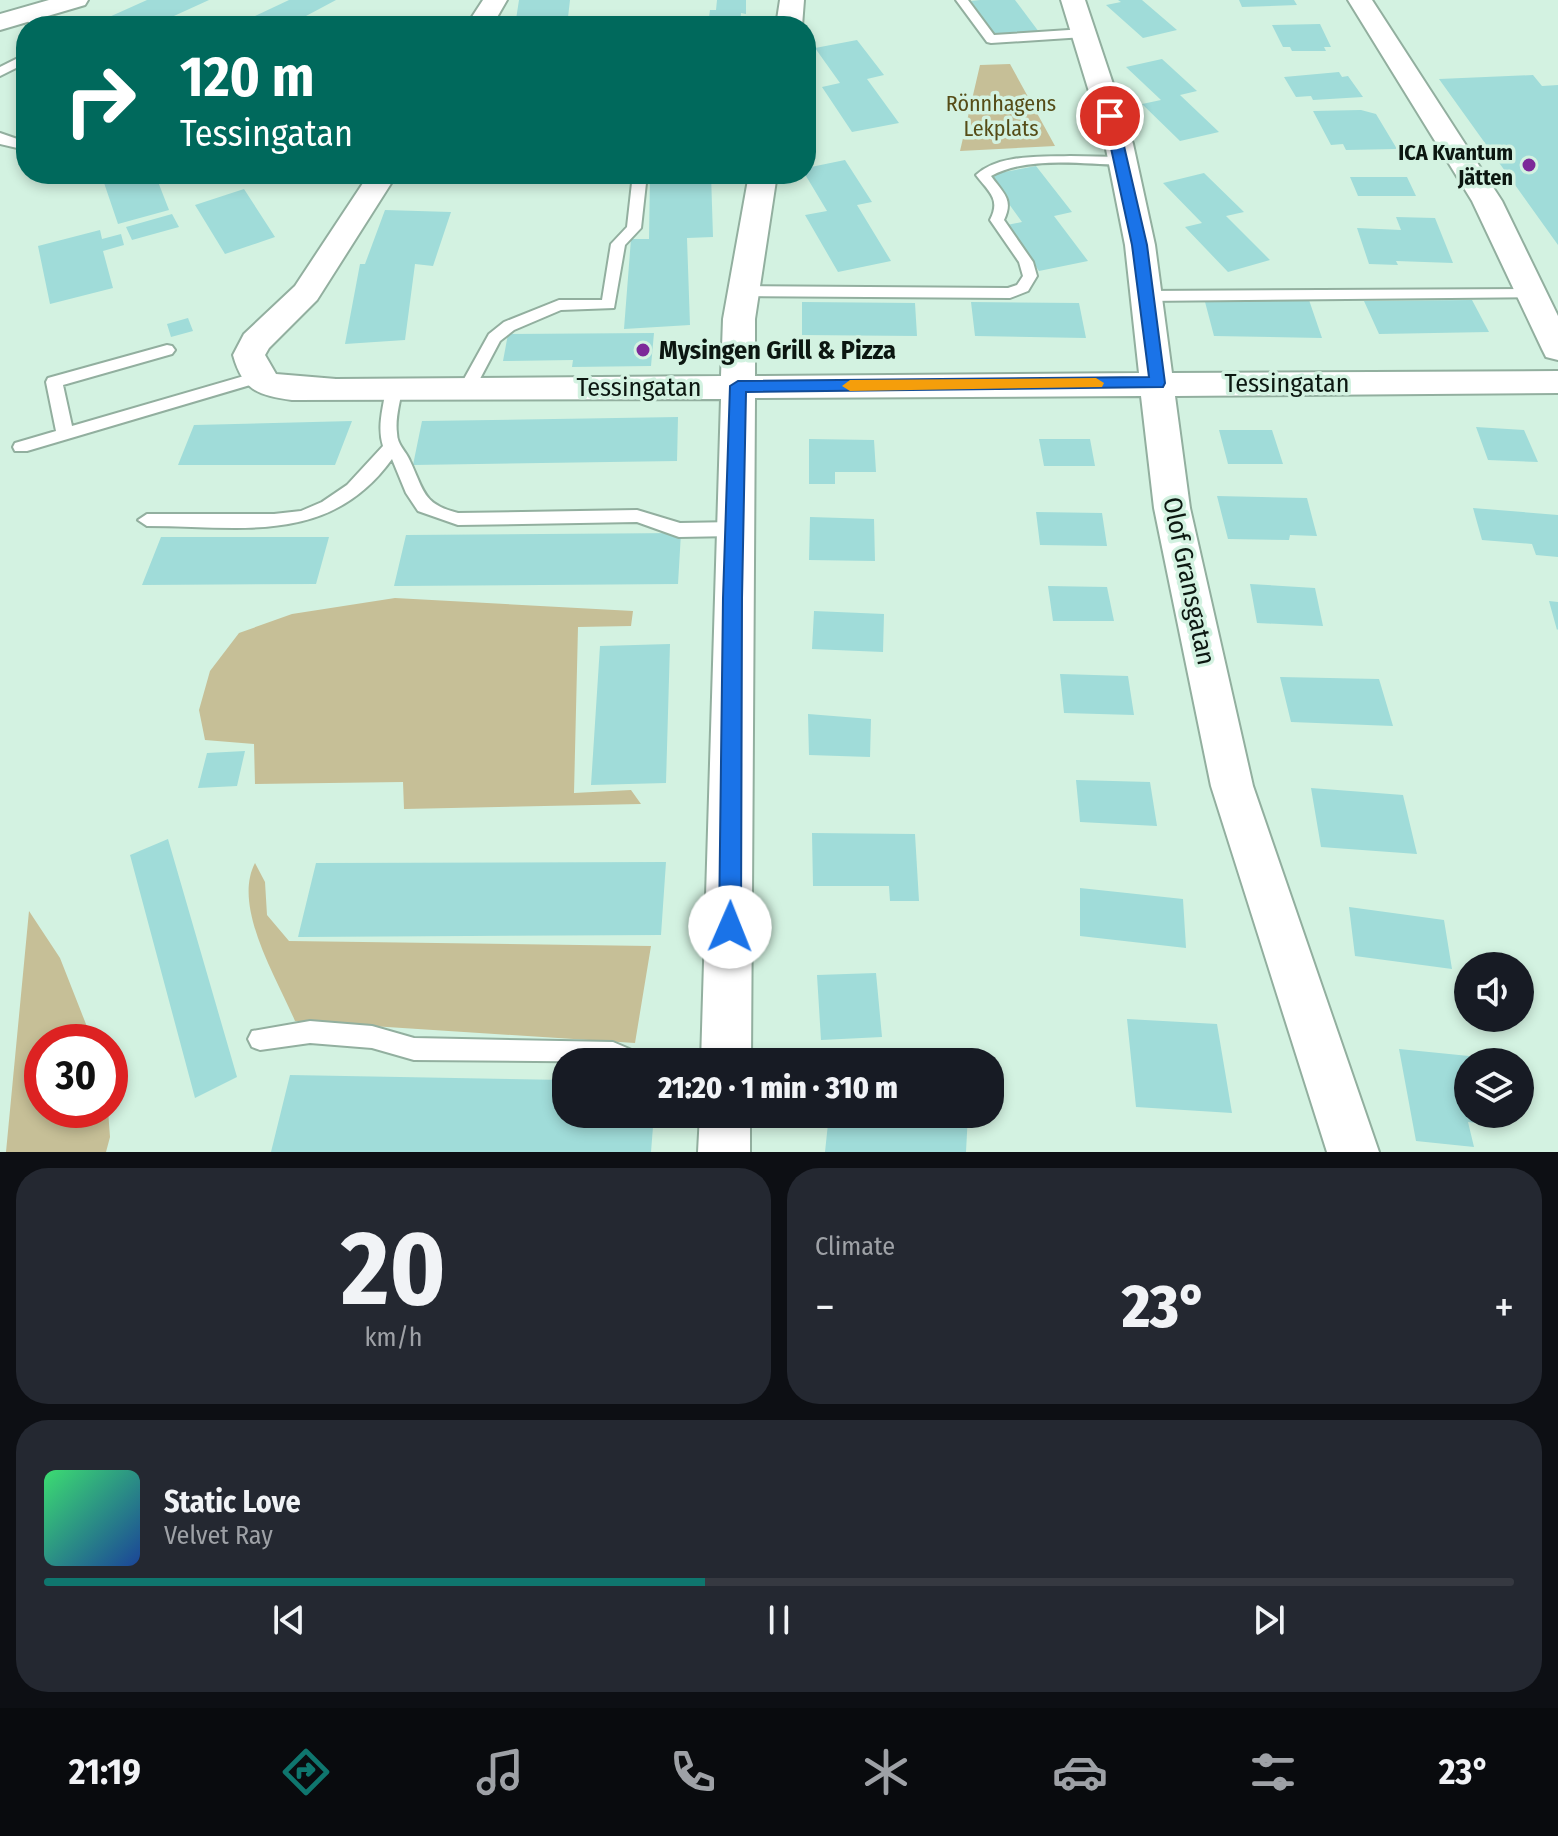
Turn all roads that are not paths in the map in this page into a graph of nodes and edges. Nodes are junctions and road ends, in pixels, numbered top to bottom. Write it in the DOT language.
graph roads {
  1 [pos="76,0"];
  2 [pos="962,0"];
  3 [pos="1073,0"];
  4 [pos="1360,0"];
  5 [pos="42,16"];
  6 [pos="1084,33"];
  7 [pos="1122,161"];
  8 [pos="377,184"];
  9 [pos="639,184"];
  10 [pos="761,184"];
  11 [pos="743,291"];
  12 [pos="1534,294"];
  13 [pos="1144,296"];
  14 [pos="1558,349"];
  15 [pos="167,350"];
  16 [pos="258,377"];
  17 [pos="1558,382"];
  18 [pos="1157,383"];
  19 [pos="738,386"];
  20 [pos="467,388"];
  21 [pos="394,389"];
  22 [pos="65,433"];
  23 [pos="392,446"];
  24 [pos="21,447"];
  25 [pos="147,520"];
  26 [pos="734,529"];
  27 [pos="260,1039"];
  28 [pos="726,1048"];
  29 [pos="552,1052"];
  30 [pos="725,1128"];
  31 [pos="724,1152"];
  32 [pos="1353,1152"];
  1 -- 5 [label="street"];
  2 -- 6 [label="lane"];
  3 -- 6 [label="street, Olof Gransgatan"];
  4 -- 12 [label="street"];
  6 -- 7 [label="street, Olof Gransgatan"];
  7 -- 11 [label="lane"];
  7 -- 13 [label="street, Olof Gransgatan"];
  8 -- 16 [label="street"];
  9 -- 20 [label="lane"];
  10 -- 11 [label="street"];
  11 -- 19 [label="street"];
  12 -- 13 [label="lane"];
  12 -- 14 [label="street"];
  13 -- 18 [label="street, Olof Gransgatan"];
  15 -- 22 [label="lane"];
  16 -- 21 [label="street, Tessingatan"];
  16 -- 22 [label="lane"];
  17 -- 18 [label="street, Tessingatan"];
  18 -- 19 [label="street, Tessingatan"];
  18 -- 32 [label="street, Olof Gransgatan"];
  19 -- 20 [label="street, Tessingatan"];
  19 -- 26 [label="street"];
  20 -- 21 [label="street, Tessingatan"];
  21 -- 23 [label="lane"];
  22 -- 24 [label="lane"];
  23 -- 25 [label="lane"];
  23 -- 26 [label="lane"];
  26 -- 28 [label="street"];
  27 -- 29 [label="lane"];
  30 -- 31 [label="street"];
}
